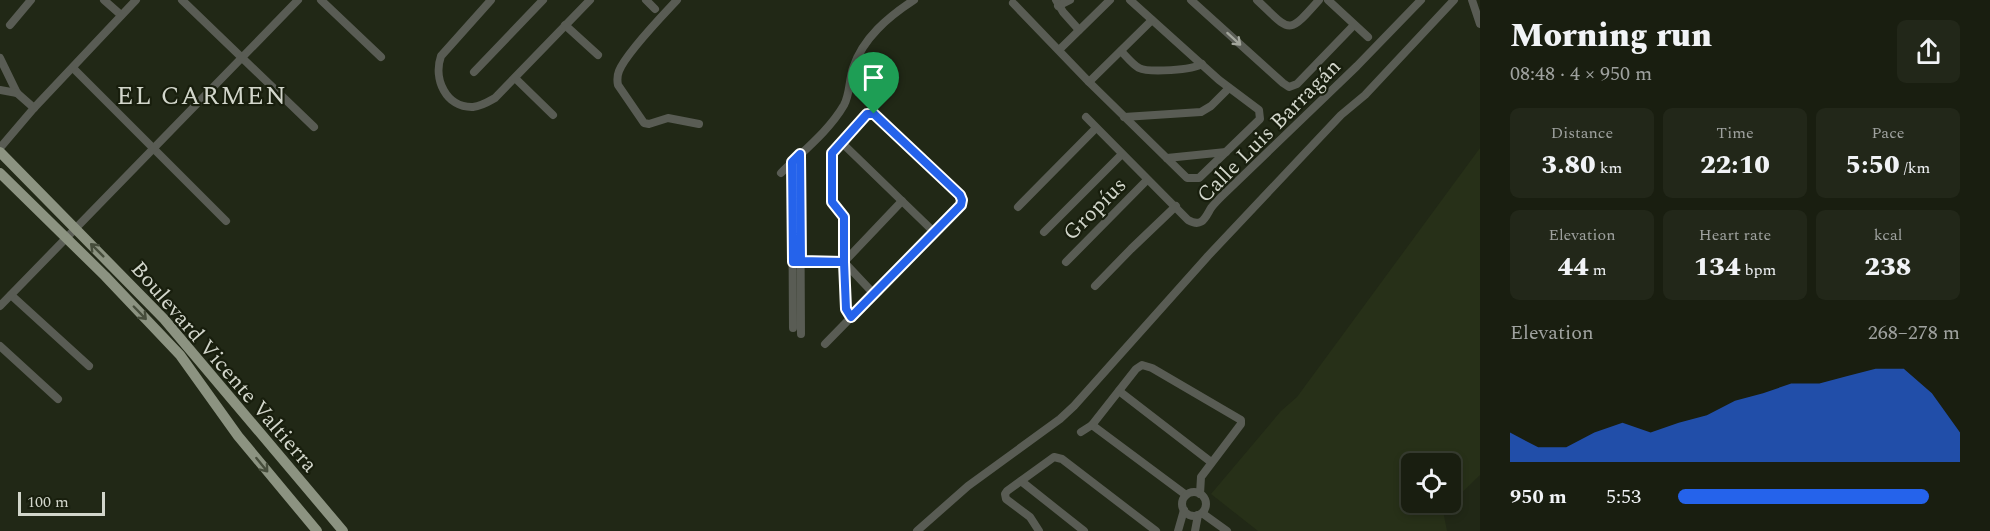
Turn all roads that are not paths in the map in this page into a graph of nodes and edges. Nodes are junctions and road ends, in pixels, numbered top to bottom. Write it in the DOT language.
graph roads {
  1 [pos="32,0"];
  2 [pos="104,0"];
  3 [pos="136,0"];
  4 [pos="182,0"];
  5 [pos="298,0"];
  6 [pos="321,0"];
  7 [pos="492,0"];
  8 [pos="543,0"];
  9 [pos="590,0"];
  10 [pos="646,0"];
  11 [pos="678,0"];
  12 [pos="914,0"];
  13 [pos="1069,0"];
  14 [pos="1110,0"];
  15 [pos="1130,0"];
  16 [pos="1191,0"];
  17 [pos="1257,0"];
  18 [pos="1319,0"];
  19 [pos="1328,0"];
  20 [pos="1421,0"];
  21 [pos="1454,0"];
  22 [pos="1472,0"];
  23 [pos="1013,3"];
  24 [pos="1057,3"];
  25 [pos="655,9"];
  26 [pos="121,15"];
  27 [pos="1152,20"];
  28 [pos="1480,24"];
  29 [pos="10,25"];
  30 [pos="565,25"];
  31 [pos="1354,25"];
  32 [pos="1079,30"];
  33 [pos="1368,37"];
  34 [pos="1059,50"];
  35 [pos="1121,51"];
  36 [pos="598,55"];
  37 [pos="241,57"];
  38 [pos="381,57"];
  39 [pos="0,58"];
  40 [pos="1202,64"];
  41 [pos="75,70"];
  42 [pos="474,72"];
  43 [pos="515,78"];
  44 [pos="1089,82"];
  45 [pos="1229,88"];
  46 [pos="0,90"];
  47 [pos="17,93"];
  48 [pos="34,108"];
  49 [pos="553,114"];
  50 [pos="1086,117"];
  51 [pos="1124,117"];
  52 [pos="699,124"];
  53 [pos="314,127"];
  54 [pos="1096,128"];
  55 [pos="841,142"];
  56 [pos="0,150"];
  57 [pos="154,150"];
  58 [pos="1226,152"];
  59 [pos="800,154"];
  60 [pos="1122,154"];
  61 [pos="1167,158"];
  62 [pos="792,162"];
  63 [pos="0,173"];
  64 [pos="781,173"];
  65 [pos="1147,180"];
  66 [pos="902,201"];
  67 [pos="796,205"];
  68 [pos="1176,206"];
  69 [pos="1018,207"];
  70 [pos="226,221"];
  71 [pos="75,228"];
  72 [pos="934,232"];
  73 [pos="1044,232"];
  74 [pos="66,237"];
  75 [pos="797,262"];
  76 [pos="844,262"];
  77 [pos="1066,262"];
  78 [pos="1095,286"];
  79 [pos="874,294"];
  80 [pos="11,295"];
  81 [pos="0,306"];
  82 [pos="851,317"];
  83 [pos="793,328"];
  84 [pos="801,334"];
  85 [pos="825,344"];
  86 [pos="0,346"];
  87 [pos="89,366"];
  88 [pos="1119,392"];
  89 [pos="58,399"];
  90 [pos="1092,425"];
  91 [pos="1081,432"];
  92 [pos="1211,462"];
  93 [pos="1021,481"];
  94 [pos="1200,494"];
  95 [pos="1186,495"];
  96 [pos="1184,510"];
  97 [pos="1200,514"];
  98 [pos="317,531"];
  99 [pos="343,531"];
  100 [pos="917,531"];
  101 [pos="1039,531"];
  102 [pos="1084,531"];
  103 [pos="1156,531"];
  104 [pos="1178,531"];
  105 [pos="1195,531"];
  106 [pos="1227,531"];
  1 -- 29 [label="street"];
  2 -- 26 [label="street"];
  3 -- 26 [label="street"];
  4 -- 37 [label="street"];
  5 -- 37 [label="street"];
  6 -- 38 [label="street"];
  7 -- 43 [label="street"];
  8 -- 42 [label="street"];
  9 -- 30 [label="street"];
  10 -- 25 [label="street"];
  11 -- 52 [label="street"];
  12 -- 59 [label="street"];
  13 -- 24 [label="street"];
  14 -- 32 [label="street"];
  15 -- 27 [label="street"];
  16 -- 31 [label="street, one-way"];
  17 -- 18 [label="street"];
  19 -- 31 [label="street"];
  20 -- 68 [label="street, Calle Luis Barragán"];
  21 -- 100 [label="street"];
  22 -- 28 [label="street"];
  23 -- 34 [label="street"];
  24 -- 32 [label="street"];
  26 -- 48 [label="street"];
  27 -- 35 [label="street"];
  27 -- 40 [label="street"];
  30 -- 36 [label="street"];
  30 -- 43 [label="street"];
  31 -- 33 [label="street"];
  32 -- 34 [label="street"];
  34 -- 44 [label="street"];
  35 -- 40 [label="street"];
  35 -- 44 [label="street"];
  37 -- 53 [label="street"];
  37 -- 57 [label="street"];
  39 -- 47 [label="street"];
  40 -- 45 [label="street"];
  41 -- 57 [label="street"];
  43 -- 49 [label="street"];
  44 -- 51 [label="street"];
  45 -- 51 [label="street"];
  45 -- 58 [label="street"];
  46 -- 47 [label="street"];
  47 -- 48 [label="street"];
  48 -- 56 [label="street"];
  50 -- 54 [label="street, Calle Luis Barragán"];
  51 -- 61 [label="street"];
  54 -- 60 [label="street, Calle Luis Barragán"];
  54 -- 69 [label="street"];
  55 -- 66 [label="street"];
  55 -- 72 [label="street"];
  55 -- 76 [label="street"];
  56 -- 71 [label="main road, Boulevard Vicente Valtierra"];
  57 -- 70 [label="street"];
  57 -- 71 [label="street"];
  58 -- 61 [label="street"];
  58 -- 61 [label="street"];
  59 -- 62 [label="street"];
  59 -- 67 [label="street"];
  60 -- 65 [label="street, Calle Luis Barragán"];
  60 -- 73 [label="street"];
  62 -- 64 [label="street"];
  62 -- 67 [label="street"];
  63 -- 74 [label="main road, Boulevard Vicente Valtierra"];
  65 -- 68 [label="street, Calle Luis Barragán"];
  65 -- 77 [label="street, Gropíus"];
  66 -- 72 [label="street"];
  66 -- 76 [label="street"];
  67 -- 75 [label="street"];
  68 -- 78 [label="street"];
  71 -- 74 [label="street"];
  99 -- 71 [label="main road, Boulevard Vicente Valtierra, one-way"];
  72 -- 79 [label="street"];
  74 -- 80 [label="street"];
  74 -- 98 [label="main road, Boulevard Vicente Valtierra, one-way"];
  75 -- 76 [label="street"];
  75 -- 83 [label="street"];
  75 -- 84 [label="street"];
  76 -- 79 [label="street"];
  76 -- 82 [label="street"];
  79 -- 82 [label="street"];
  80 -- 81 [label="street"];
  80 -- 87 [label="street"];
  82 -- 85 [label="street"];
  86 -- 89 [label="street"];
  88 -- 90 [label="street"];
  88 -- 92 [label="street"];
  88 -- 92 [label="street"];
  90 -- 91 [label="street"];
  90 -- 95 [label="street"];
  92 -- 94 [label="street"];
  93 -- 101 [label="street"];
  93 -- 102 [label="street"];
  93 -- 103 [label="street"];
  94 -- 95 [label="street"];
  94 -- 97 [label="street"];
  95 -- 96 [label="street"];
  96 -- 97 [label="street"];
  96 -- 104 [label="street"];
  97 -- 105 [label="street"];
  97 -- 106 [label="street"];
}
